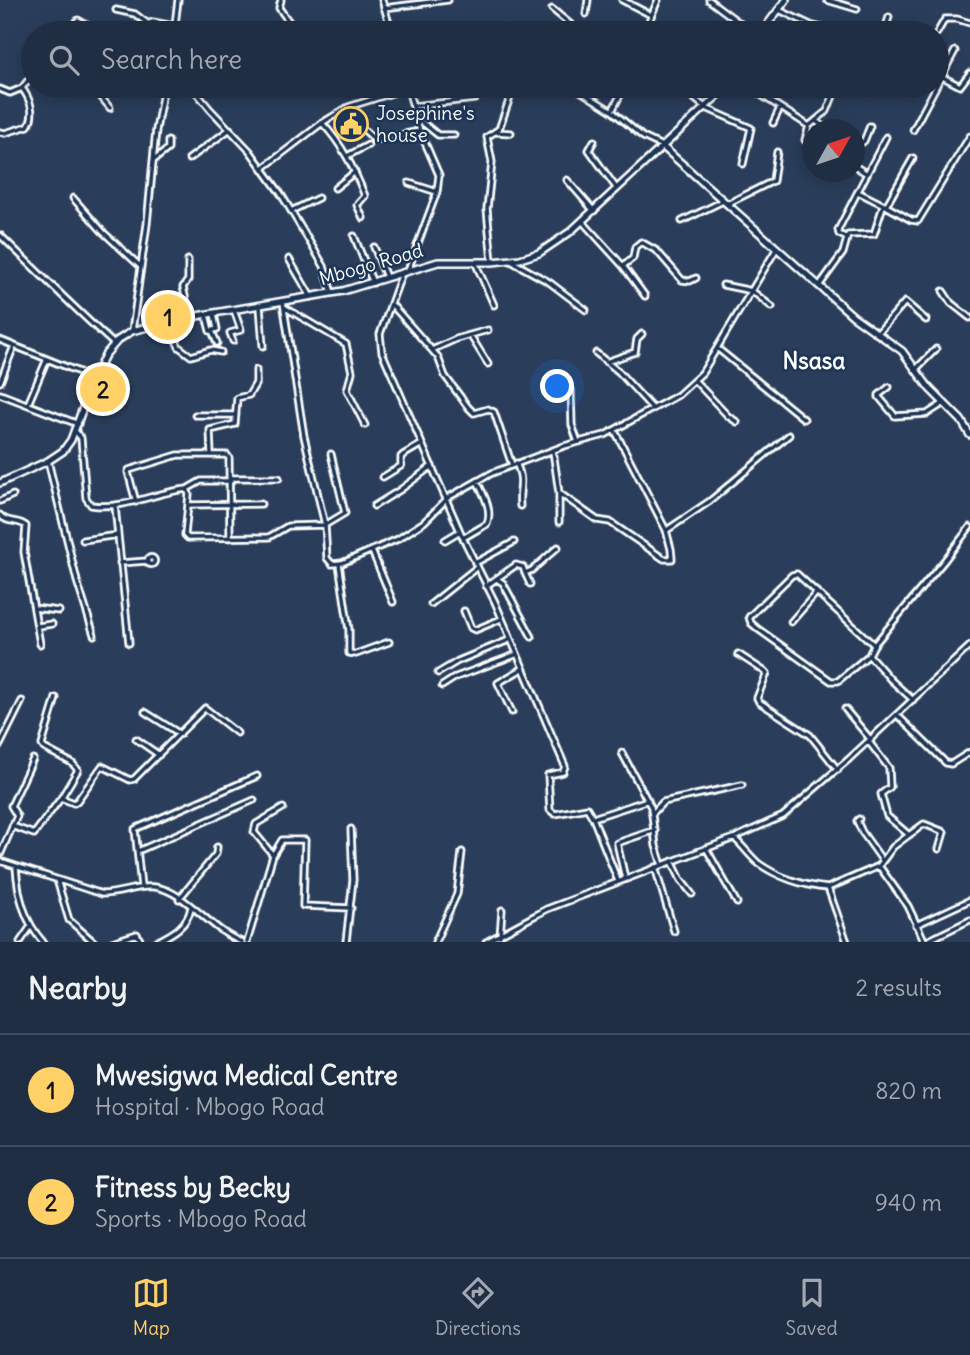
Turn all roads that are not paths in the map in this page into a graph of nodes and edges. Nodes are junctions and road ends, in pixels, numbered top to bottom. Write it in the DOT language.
graph roads {
  1 [pos="178,0"];
  2 [pos="284,0"];
  3 [pos="382,0"];
  4 [pos="449,0"];
  5 [pos="588,0"];
  6 [pos="622,0"];
  7 [pos="658,0"];
  8 [pos="709,0"];
  9 [pos="786,0"];
  10 [pos="827,0"];
  11 [pos="384,8"];
  12 [pos="552,9"];
  13 [pos="778,9"];
  14 [pos="857,9"];
  15 [pos="116,10"];
  16 [pos="586,14"];
  17 [pos="651,15"];
  18 [pos="889,17"];
  19 [pos="144,21"];
  20 [pos="174,21"];
  21 [pos="288,21"];
  22 [pos="388,21"];
  23 [pos="567,21"];
  24 [pos="649,21"];
  25 [pos="737,21"];
  26 [pos="770,21"];
  27 [pos="803,21"];
  28 [pos="888,21"];
  29 [pos="944,21"];
  30 [pos="970,23"];
  31 [pos="955,51"];
  32 [pos="949,60"];
  33 [pos="970,73"];
  34 [pos="949,80"];
  35 [pos="21,88"];
  36 [pos="0,89"];
  37 [pos="29,98"];
  38 [pos="102,98"];
  39 [pos="161,98"];
  40 [pos="202,98"];
  41 [pos="371,98"];
  42 [pos="411,98"];
  43 [pos="476,98"];
  44 [pos="510,98"];
  45 [pos="591,98"];
  46 [pos="619,98"];
  47 [pos="694,98"];
  48 [pos="716,98"];
  49 [pos="765,98"];
  50 [pos="832,98"];
  51 [pos="928,98"];
  52 [pos="413,106"];
  53 [pos="110,108"];
  54 [pos="706,108"];
  55 [pos="780,108"];
  56 [pos="612,111"];
  57 [pos="416,117"];
  58 [pos="820,119"];
  59 [pos="802,122"];
  60 [pos="322,123"];
  61 [pos="773,123"];
  62 [pos="870,126"];
  63 [pos="362,128"];
  64 [pos="230,129"];
  65 [pos="913,130"];
  66 [pos="420,131"];
  67 [pos="0,132"];
  68 [pos="495,132"];
  69 [pos="511,133"];
  70 [pos="454,135"];
  71 [pos="970,136"];
  72 [pos="886,137"];
  73 [pos="865,138"];
  74 [pos="168,141"];
  75 [pos="594,141"];
  76 [pos="368,145"];
  77 [pos="663,147"];
  78 [pos="777,152"];
  79 [pos="347,154"];
  80 [pos="913,158"];
  81 [pos="189,159"];
  82 [pos="153,161"];
  83 [pos="743,164"];
  84 [pos="263,168"];
  85 [pos="355,173"];
  86 [pos="867,174"];
  87 [pos="567,180"];
  88 [pos="409,183"];
  89 [pos="335,188"];
  90 [pos="617,189"];
  91 [pos="437,192"];
  92 [pos="858,192"];
  93 [pos="73,198"];
  94 [pos="317,198"];
  95 [pos="725,202"];
  96 [pos="885,206"];
  97 [pos="290,211"];
  98 [pos="594,211"];
  99 [pos="363,218"];
  100 [pos="582,221"];
  101 [pos="682,221"];
  102 [pos="0,235"];
  103 [pos="354,236"];
  104 [pos="847,238"];
  105 [pos="374,247"];
  106 [pos="777,248"];
  107 [pos="289,259"];
  108 [pos="188,260"];
  109 [pos="509,260"];
  110 [pos="474,262"];
  111 [pos="492,262"];
  112 [pos="141,266"];
  113 [pos="623,266"];
  114 [pos="405,272"];
  115 [pos="696,278"];
  116 [pos="387,279"];
  117 [pos="373,282"];
  118 [pos="723,285"];
  119 [pos="818,286"];
  120 [pos="752,291"];
  121 [pos="943,291"];
  122 [pos="332,293"];
  123 [pos="645,296"];
  124 [pos="311,297"];
  125 [pos="391,304"];
  126 [pos="283,305"];
  127 [pos="494,305"];
  128 [pos="260,306"];
  129 [pos="772,307"];
  130 [pos="234,310"];
  131 [pos="586,310"];
  132 [pos="214,314"];
  133 [pos="206,315"];
  134 [pos="190,318"];
  135 [pos="970,318"];
  136 [pos="926,320"];
  137 [pos="168,322"];
  138 [pos="488,330"];
  139 [pos="132,331"];
  140 [pos="212,331"];
  141 [pos="642,334"];
  142 [pos="877,334"];
  143 [pos="470,335"];
  144 [pos="0,340"];
  145 [pos="233,341"];
  146 [pos="114,344"];
  147 [pos="217,344"];
  148 [pos="14,346"];
  149 [pos="263,346"];
  150 [pos="717,348"];
  151 [pos="936,349"];
  152 [pos="432,350"];
  153 [pos="221,352"];
  154 [pos="596,352"];
  155 [pos="47,359"];
  156 [pos="606,362"];
  157 [pos="488,364"];
  158 [pos="916,369"];
  159 [pos="256,370"];
  160 [pos="94,377"];
  161 [pos="695,381"];
  162 [pos="0,382"];
  163 [pos="889,387"];
  164 [pos="571,390"];
  165 [pos="0,394"];
  166 [pos="944,403"];
  167 [pos="28,404"];
  168 [pos="652,408"];
  169 [pos="195,415"];
  170 [pos="236,415"];
  171 [pos="804,419"];
  172 [pos="737,422"];
  173 [pos="78,424"];
  174 [pos="365,425"];
  175 [pos="969,430"];
  176 [pos="75,431"];
  177 [pos="615,431"];
  178 [pos="789,435"];
  179 [pos="578,442"];
  180 [pos="422,444"];
  181 [pos="552,451"];
  182 [pos="211,454"];
  183 [pos="331,454"];
  184 [pos="48,461"];
  185 [pos="514,464"];
  186 [pos="432,466"];
  187 [pos="383,477"];
  188 [pos="279,478"];
  189 [pos="231,480"];
  190 [pos="477,481"];
  191 [pos="0,483"];
  192 [pos="187,489"];
  193 [pos="559,493"];
  194 [pos="13,495"];
  195 [pos="446,499"];
  196 [pos="0,501"];
  197 [pos="136,502"];
  198 [pos="230,503"];
  199 [pos="261,504"];
  200 [pos="188,505"];
  201 [pos="115,506"];
  202 [pos="374,506"];
  203 [pos="520,506"];
  204 [pos="0,515"];
  205 [pos="559,522"];
  206 [pos="324,525"];
  207 [pos="970,527"];
  208 [pos="666,530"];
  209 [pos="460,531"];
  210 [pos="118,535"];
  211 [pos="230,538"];
  212 [pos="463,538"];
  213 [pos="83,540"];
  214 [pos="446,540"];
  215 [pos="514,542"];
  216 [pos="558,547"];
  217 [pos="372,551"];
  218 [pos="147,561"];
  219 [pos="120,563"];
  220 [pos="339,564"];
  221 [pos="476,565"];
  222 [pos="526,573"];
  223 [pos="497,579"];
  224 [pos="530,584"];
  225 [pos="486,586"];
  226 [pos="817,592"];
  227 [pos="393,602"];
  228 [pos="431,604"];
  229 [pos="34,608"];
  230 [pos="59,611"];
  231 [pos="464,611"];
  232 [pos="501,619"];
  233 [pos="791,622"];
  234 [pos="52,624"];
  235 [pos="38,626"];
  236 [pos="94,635"];
  237 [pos="532,636"];
  238 [pos="509,640"];
  239 [pos="389,642"];
  240 [pos="129,643"];
  241 [pos="40,644"];
  242 [pos="874,645"];
  243 [pos="970,646"];
  244 [pos="738,654"];
  245 [pos="515,655"];
  246 [pos="869,655"];
  247 [pos="522,669"];
  248 [pos="438,673"];
  249 [pos="442,687"];
  250 [pos="56,698"];
  251 [pos="913,700"];
  252 [pos="22,701"];
  253 [pos="845,709"];
  254 [pos="145,712"];
  255 [pos="512,712"];
  256 [pos="897,715"];
  257 [pos="237,733"];
  258 [pos="180,734"];
  259 [pos="136,739"];
  260 [pos="870,741"];
  261 [pos="0,745"];
  262 [pos="970,752"];
  263 [pos="622,753"];
  264 [pos="159,755"];
  265 [pos="33,759"];
  266 [pos="838,770"];
  267 [pos="257,776"];
  268 [pos="742,785"];
  269 [pos="61,798"];
  270 [pos="254,800"];
  271 [pos="648,800"];
  272 [pos="283,808"];
  273 [pos="653,813"];
  274 [pos="593,818"];
  275 [pos="859,819"];
  276 [pos="12,826"];
  277 [pos="351,829"];
  278 [pos="655,830"];
  279 [pos="744,834"];
  280 [pos="909,835"];
  281 [pos="734,838"];
  282 [pos="742,845"];
  283 [pos="217,847"];
  284 [pos="706,848"];
  285 [pos="939,849"];
  286 [pos="138,851"];
  287 [pos="462,852"];
  288 [pos="0,855"];
  289 [pos="273,855"];
  290 [pos="882,860"];
  291 [pos="0,861"];
  292 [pos="672,861"];
  293 [pos="662,864"];
  294 [pos="878,866"];
  295 [pos="16,867"];
  296 [pos="654,867"];
  297 [pos="625,878"];
  298 [pos="57,880"];
  299 [pos="618,881"];
  300 [pos="141,887"];
  301 [pos="828,888"];
  302 [pos="692,894"];
  303 [pos="179,899"];
  304 [pos="970,900"];
  305 [pos="737,903"];
  306 [pos="302,904"];
  307 [pos="191,907"];
  308 [pos="351,908"];
  309 [pos="298,910"];
  310 [pos="502,910"];
  311 [pos="970,920"];
  312 [pos="916,925"];
  313 [pos="30,926"];
  314 [pos="674,931"];
  315 [pos="500,936"];
  316 [pos="228,940"];
  317 [pos="20,942"];
  318 [pos="43,942"];
  319 [pos="94,942"];
  320 [pos="112,942"];
  321 [pos="141,942"];
  322 [pos="156,942"];
  323 [pos="245,942"];
  324 [pos="346,942"];
  325 [pos="435,942"];
  326 [pos="486,942"];
  327 [pos="847,942"];
  328 [pos="925,942"];
  1 -- 20 [label="street"];
  2 -- 21 [label="street"];
  3 -- 11 [label="street"];
  4 -- 11 [label="street"];
  5 -- 16 [label="street"];
  6 -- 17 [label="street"];
  7 -- 17 [label="street"];
  8 -- 25 [label="street"];
  9 -- 13 [label="main road"];
  10 -- 14 [label="street"];
  11 -- 22 [label="street"];
  12 -- 23 [label="street"];
  13 -- 26 [label="main road"];
  13 -- 27 [label="street"];
  15 -- 19 [label="street"];
  17 -- 24 [label="street"];
  18 -- 28 [label="street"];
  29 -- 30 [label="street"];
  31 -- 32 [label="street"];
  33 -- 34 [label="street"];
  35 -- 36 [label="street"];
  37 -- 67 [label="street"];
  38 -- 53 [label="street"];
  39 -- 82 [label="street"];
  40 -- 64 [label="street"];
  41 -- 60 [label="street"];
  42 -- 52 [label="street"];
  43 -- 52 [label="street"];
  44 -- 68 [label="street"];
  45 -- 56 [label="street"];
  46 -- 56 [label="street"];
  47 -- 54 [label="street"];
  48 -- 54 [label="main road, Mbogo Road"];
  49 -- 55 [label="street"];
  50 -- 58 [label="street"];
  51 -- 65 [label="street"];
  52 -- 57 [label="street"];
  54 -- 77 [label="main road, Mbogo Road"];
  54 -- 83 [label="street"];
  55 -- 59 [label="street"];
  55 -- 61 [label="street"];
  56 -- 77 [label="street"];
  57 -- 66 [label="street"];
  57 -- 70 [label="street"];
  60 -- 79 [label="street"];
  60 -- 84 [label="street"];
  62 -- 73 [label="street"];
  63 -- 66 [label="street"];
  64 -- 81 [label="street"];
  64 -- 84 [label="street"];
  66 -- 91 [label="street"];
  68 -- 69 [label="street"];
  68 -- 111 [label="street"];
  71 -- 96 [label="street"];
  72 -- 86 [label="street"];
  74 -- 82 [label="street"];
  75 -- 90 [label="street"];
  76 -- 79 [label="street"];
  77 -- 90 [label="main road, Mbogo Road"];
  77 -- 95 [label="main road"];
  78 -- 95 [label="street"];
  79 -- 85 [label="street"];
  80 -- 96 [label="street"];
  82 -- 112 [label="street"];
  84 -- 97 [label="street"];
  85 -- 89 [label="street"];
  85 -- 99 [label="street"];
  86 -- 92 [label="street"];
  87 -- 98 [label="street"];
  88 -- 91 [label="street"];
  90 -- 98 [label="main road, Mbogo Road"];
  91 -- 114 [label="street"];
  92 -- 96 [label="street"];
  92 -- 104 [label="street"];
  93 -- 112 [label="street"];
  94 -- 97 [label="street"];
  95 -- 101 [label="street"];
  95 -- 106 [label="main road"];
  96 -- 104 [label="street"];
  97 -- 122 [label="street"];
  98 -- 100 [label="main road, Mbogo Road"];
  100 -- 109 [label="main road, Mbogo Road"];
  100 -- 113 [label="street"];
  102 -- 146 [label="street"];
  103 -- 117 [label="street"];
  104 -- 119 [label="street"];
  105 -- 116 [label="street"];
  106 -- 119 [label="main road"];
  106 -- 120 [label="street"];
  107 -- 124 [label="street"];
  108 -- 134 [label="street"];
  109 -- 111 [label="main road, Mbogo Road"];
  109 -- 131 [label="street"];
  110 -- 111 [label="main road, Mbogo Road"];
  110 -- 114 [label="main road, Mbogo Road"];
  110 -- 127 [label="street"];
  112 -- 139 [label="street"];
  113 -- 115 [label="street"];
  113 -- 123 [label="street"];
  114 -- 116 [label="main road, Mbogo Road"];
  114 -- 125 [label="street"];
  116 -- 117 [label="main road, Mbogo Road"];
  117 -- 122 [label="main road, Mbogo Road"];
  118 -- 120 [label="street"];
  119 -- 142 [label="main road"];
  120 -- 129 [label="street"];
  120 -- 150 [label="street"];
  121 -- 135 [label="street"];
  122 -- 124 [label="main road, Mbogo Road"];
  124 -- 126 [label="main road, Mbogo Road"];
  125 -- 152 [label="street"];
  125 -- 180 [label="street"];
  126 -- 128 [label="main road, Mbogo Road"];
  126 -- 174 [label="street"];
  126 -- 206 [label="street"];
  128 -- 130 [label="main road, Mbogo Road"];
  128 -- 149 [label="street"];
  130 -- 132 [label="main road, Mbogo Road"];
  130 -- 145 [label="street"];
  132 -- 133 [label="main road, Mbogo Road"];
  132 -- 140 [label="street"];
  133 -- 134 [label="main road, Mbogo Road"];
  133 -- 140 [label="street"];
  134 -- 137 [label="main road, Mbogo Road"];
  136 -- 142 [label="street"];
  137 -- 139 [label="main road, Mbogo Road"];
  137 -- 153 [label="street"];
  138 -- 143 [label="street"];
  139 -- 146 [label="main road, Mbogo Road"];
  140 -- 147 [label="street"];
  141 -- 156 [label="street"];
  142 -- 158 [label="main road"];
  143 -- 152 [label="street"];
  143 -- 157 [label="street"];
  144 -- 148 [label="street"];
  146 -- 160 [label="main road, Mbogo Road"];
  148 -- 155 [label="street"];
  148 -- 162 [label="street"];
  150 -- 161 [label="street"];
  150 -- 171 [label="street"];
  151 -- 158 [label="street"];
  152 -- 185 [label="street"];
  154 -- 156 [label="street"];
  155 -- 160 [label="street"];
  155 -- 167 [label="street"];
  156 -- 168 [label="street"];
  158 -- 166 [label="main road"];
  159 -- 170 [label="street"];
  160 -- 173 [label="main road, Mbogo Road"];
  161 -- 168 [label="street"];
  161 -- 172 [label="street"];
  163 -- 166 [label="street"];
  164 -- 179 [label="street"];
  165 -- 167 [label="street"];
  166 -- 175 [label="main road"];
  167 -- 173 [label="street"];
  168 -- 177 [label="street"];
  169 -- 170 [label="street"];
  170 -- 182 [label="street"];
  173 -- 176 [label="main road, Mbogo Road"];
  176 -- 184 [label="main road, Mbogo Road"];
  176 -- 201 [label="street"];
  177 -- 179 [label="street"];
  177 -- 208 [label="street"];
  178 -- 208 [label="street"];
  179 -- 181 [label="street"];
  180 -- 186 [label="street"];
  180 -- 187 [label="street"];
  181 -- 185 [label="street"];
  181 -- 193 [label="street"];
  182 -- 189 [label="street"];
  182 -- 197 [label="street"];
  183 -- 206 [label="street"];
  184 -- 191 [label="main road, Mbogo Road"];
  184 -- 236 [label="street"];
  185 -- 190 [label="street"];
  185 -- 203 [label="street"];
  186 -- 195 [label="street"];
  186 -- 202 [label="street"];
  188 -- 189 [label="street"];
  189 -- 192 [label="street"];
  189 -- 198 [label="street"];
  190 -- 195 [label="street"];
  190 -- 212 [label="street"];
  192 -- 197 [label="street"];
  192 -- 200 [label="street"];
  193 -- 205 [label="street"];
  193 -- 208 [label="street"];
  194 -- 196 [label="street"];
  195 -- 209 [label="street"];
  195 -- 217 [label="street"];
  197 -- 201 [label="street"];
  198 -- 199 [label="street"];
  198 -- 200 [label="street"];
  198 -- 211 [label="street"];
  200 -- 211 [label="street"];
  201 -- 210 [label="street"];
  204 -- 229 [label="street"];
  206 -- 211 [label="street"];
  206 -- 220 [label="street"];
  207 -- 242 [label="street"];
  209 -- 212 [label="street"];
  209 -- 214 [label="street"];
  210 -- 213 [label="street"];
  210 -- 219 [label="street"];
  212 -- 221 [label="street"];
  215 -- 221 [label="street"];
  216 -- 222 [label="street"];
  217 -- 220 [label="street"];
  217 -- 227 [label="street"];
  218 -- 219 [label="street"];
  219 -- 240 [label="street"];
  220 -- 239 [label="street"];
  221 -- 225 [label="street"];
  221 -- 228 [label="street"];
  222 -- 223 [label="street"];
  222 -- 224 [label="street"];
  223 -- 225 [label="street"];
  223 -- 237 [label="street"];
  225 -- 232 [label="street"];
  226 -- 233 [label="street"];
  226 -- 242 [label="street"];
  226 -- 246 [label="street"];
  229 -- 230 [label="street"];
  229 -- 235 [label="street"];
  231 -- 232 [label="street"];
  232 -- 238 [label="street"];
  234 -- 235 [label="street"];
  235 -- 241 [label="street"];
  238 -- 245 [label="street"];
  238 -- 248 [label="street"];
  242 -- 246 [label="street"];
  243 -- 251 [label="street"];
  244 -- 266 [label="street"];
  245 -- 247 [label="street"];
  245 -- 249 [label="street"];
  246 -- 251 [label="street"];
  247 -- 255 [label="street"];
  247 -- 274 [label="street"];
  250 -- 269 [label="street"];
  251 -- 256 [label="street"];
  252 -- 261 [label="street"];
  253 -- 260 [label="street"];
  254 -- 258 [label="street"];
  256 -- 260 [label="street"];
  256 -- 262 [label="street"];
  257 -- 258 [label="street"];
  258 -- 264 [label="street"];
  259 -- 264 [label="street"];
  260 -- 266 [label="street"];
  260 -- 280 [label="street"];
  263 -- 271 [label="street"];
  264 -- 269 [label="street"];
  265 -- 276 [label="street"];
  266 -- 279 [label="street"];
  267 -- 286 [label="street"];
  268 -- 273 [label="street"];
  269 -- 276 [label="street"];
  270 -- 286 [label="street"];
  271 -- 273 [label="street"];
  271 -- 274 [label="street"];
  272 -- 289 [label="street"];
  273 -- 278 [label="street"];
  274 -- 299 [label="street"];
  275 -- 290 [label="street"];
  276 -- 288 [label="street"];
  277 -- 308 [label="street"];
  278 -- 293 [label="street"];
  278 -- 297 [label="street"];
  279 -- 281 [label="street"];
  279 -- 282 [label="street"];
  280 -- 285 [label="street"];
  280 -- 290 [label="street"];
  281 -- 282 [label="street"];
  281 -- 284 [label="street"];
  282 -- 301 [label="street"];
  283 -- 303 [label="street"];
  284 -- 292 [label="street"];
  284 -- 305 [label="street"];
  286 -- 300 [label="street"];
  287 -- 325 [label="street"];
  289 -- 306 [label="street"];
  289 -- 323 [label="street"];
  290 -- 294 [label="street"];
  291 -- 295 [label="street"];
  292 -- 293 [label="street"];
  292 -- 302 [label="street"];
  293 -- 296 [label="street"];
  294 -- 301 [label="street"];
  294 -- 312 [label="street"];
  295 -- 298 [label="street"];
  295 -- 313 [label="street"];
  296 -- 297 [label="street"];
  296 -- 314 [label="street"];
  297 -- 299 [label="street"];
  298 -- 300 [label="street"];
  298 -- 319 [label="street"];
  299 -- 315 [label="street"];
  300 -- 303 [label="street"];
  301 -- 327 [label="street"];
  303 -- 307 [label="street"];
  304 -- 312 [label="street"];
  306 -- 308 [label="street"];
  306 -- 309 [label="street"];
  307 -- 316 [label="street"];
  307 -- 322 [label="street"];
  308 -- 324 [label="street"];
  310 -- 315 [label="street"];
  311 -- 328 [label="street"];
  312 -- 328 [label="street"];
  313 -- 317 [label="street"];
  313 -- 318 [label="street"];
  315 -- 326 [label="street"];
  316 -- 323 [label="street"];
  320 -- 321 [label="street"];
}
